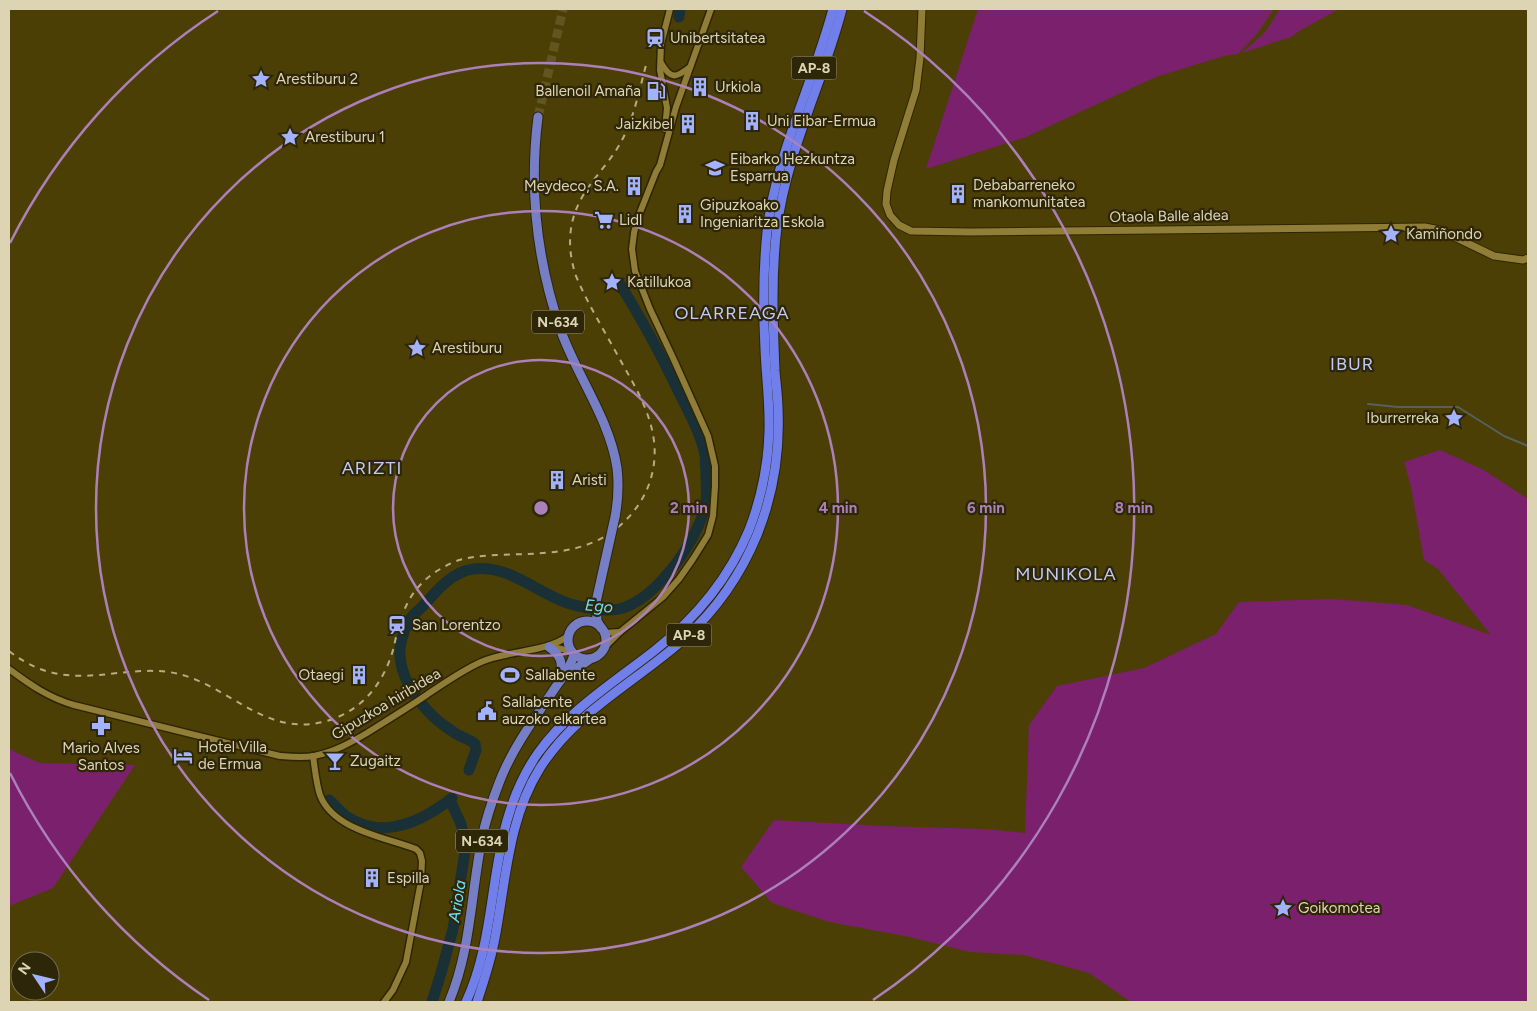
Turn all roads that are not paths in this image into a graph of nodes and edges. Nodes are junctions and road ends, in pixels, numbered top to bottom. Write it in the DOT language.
graph roads {
  1 [pos="670,9"];
  2 [pos="711,9"];
  3 [pos="833,9"];
  4 [pos="842,9"];
  5 [pos="922,9"];
  6 [pos="661,63"];
  7 [pos="690,67"];
  8 [pos="538,117"];
  9 [pos="656,172"];
  10 [pos="1528,258"];
  11 [pos="593,612"];
  12 [pos="580,622"];
  13 [pos="602,630"];
  14 [pos="620,632"];
  15 [pos="568,636"];
  16 [pos="547,647"];
  17 [pos="603,649"];
  18 [pos="573,653"];
  19 [pos="590,658"];
  20 [pos="9,669"];
  21 [pos="562,679"];
  22 [pos="551,693"];
  23 [pos="313,756"];
  24 [pos="515,810"];
  25 [pos="384,1002"];
  26 [pos="449,1002"];
  27 [pos="466,1002"];
  28 [pos="476,1002"];
  1 -- 6 [label="street"];
  2 -- 7 [label="street"];
  3 -- 24 [label="highway, AP-8"];
  4 -- 24 [label="highway, AP-8"];
  5 -- 10 [label="main road, Otaola Balle aldea"];
  6 -- 7 [label="street"];
  6 -- 9 [label="street"];
  7 -- 9 [label="street"];
  8 -- 11 [label="highway, N-634, bridge"];
  9 -- 14 [label="street"];
  11 -- 12 [label="highway"];
  11 -- 13 [label="highway"];
  12 -- 13 [label="highway"];
  12 -- 15 [label="highway"];
  13 -- 14 [label="street"];
  13 -- 17 [label="highway"];
  14 -- 17 [label="street"];
  15 -- 16 [label="street"];
  15 -- 18 [label="highway"];
  16 -- 18 [label="street"];
  16 -- 22 [label="highway"];
  16 -- 23 [label="street, Gipuzkoa hiribidea"];
  17 -- 19 [label="highway"];
  18 -- 19 [label="highway"];
  18 -- 21 [label="highway"];
  19 -- 21 [label="highway"];
  20 -- 23 [label="street, Gipuzkoa hiribidea"];
  21 -- 22 [label="highway, N-634"];
  22 -- 26 [label="highway, N-634"];
  23 -- 25 [label="street"];
  24 -- 27 [label="highway, AP-8"];
  24 -- 28 [label="highway, AP-8"];
}
